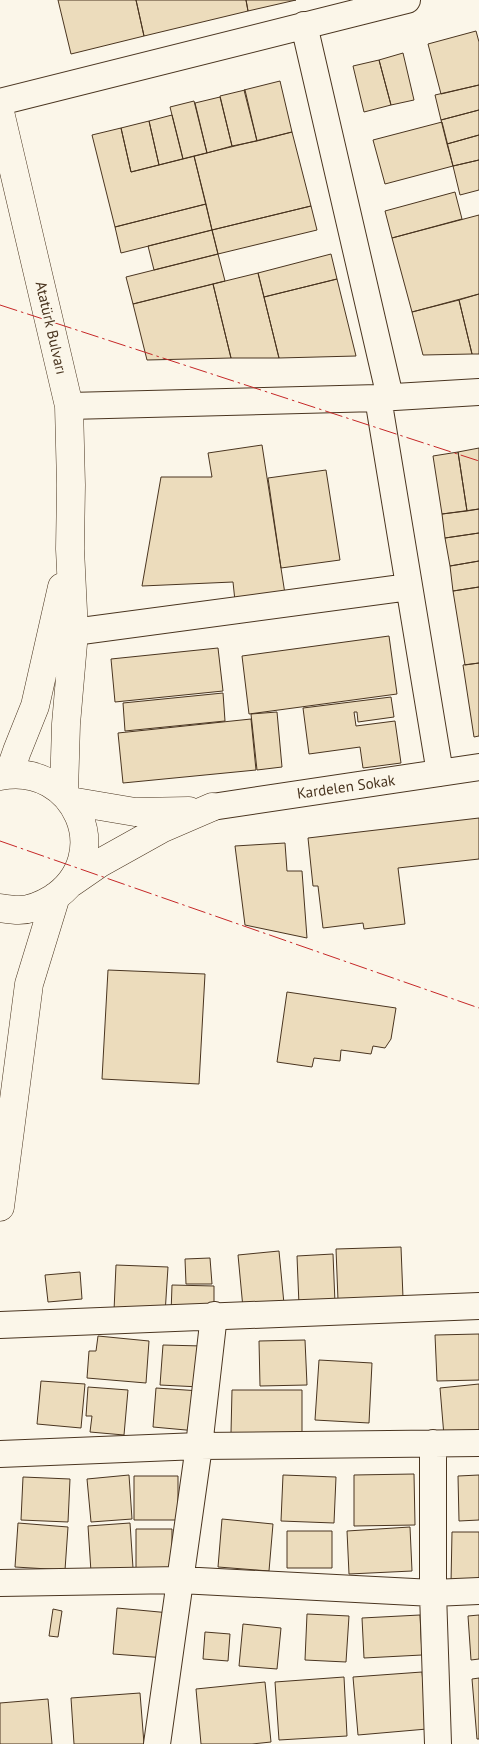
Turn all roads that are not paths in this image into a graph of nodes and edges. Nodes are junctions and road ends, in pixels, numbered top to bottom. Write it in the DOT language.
graph roads {
  1 [pos="407,0"];
  2 [pos="304,25"];
  3 [pos="0,102"];
  4 [pos="0,112"];
  5 [pos="479,392"];
  6 [pos="384,398"];
  7 [pos="69,406"];
  8 [pos="70,549"];
  9 [pos="409,587"];
  10 [pos="74,632"];
  11 [pos="479,767"];
  12 [pos="440,773"];
  13 [pos="5,775"];
  14 [pos="67,797"];
  15 [pos="212,807"];
  16 [pos="63,890"];
  17 [pos="0,908"];
  18 [pos="0,1207"];
  19 [pos="479,1306"];
  20 [pos="214,1315"];
  21 [pos="0,1325"];
  22 [pos="433,1443"];
  23 [pos="479,1444"];
  24 [pos="199,1446"];
  25 [pos="0,1454"];
  26 [pos="180,1580"];
  27 [pos="0,1583"];
  28 [pos="479,1592"];
  29 [pos="433,1593"];
  30 [pos="157,1744"];
  31 [pos="438,1744"];
  1 -- 2 [label="street"];
  2 -- 3 [label="street"];
  2 -- 6 [label="street"];
  4 -- 7 [label="main road, Atatürk Bulvarı"];
  5 -- 6 [label="street"];
  6 -- 7 [label="street"];
  6 -- 9 [label="street"];
  7 -- 8 [label="main road, Atatürk Bulvarı"];
  8 -- 10 [label="main road"];
  8 -- 13 [label="main road"];
  9 -- 10 [label="street"];
  9 -- 12 [label="street"];
  10 -- 14 [label="main road"];
  11 -- 12 [label="street, Kardelen Sokak"];
  12 -- 15 [label="street, Kardelen Sokak"];
  13 -- 14 [label="main road"];
  14 -- 15 [label="main road"];
  14 -- 16 [label="main road"];
  15 -- 16 [label="main road"];
  16 -- 17 [label="main road"];
  16 -- 18 [label="main road"];
  19 -- 20 [label="street"];
  20 -- 21 [label="street"];
  20 -- 24 [label="street"];
  22 -- 23 [label="street"];
  22 -- 24 [label="street"];
  22 -- 29 [label="street"];
  24 -- 25 [label="street"];
  24 -- 26 [label="street"];
  26 -- 27 [label="street"];
  26 -- 29 [label="street"];
  26 -- 30 [label="street"];
  28 -- 29 [label="street"];
  29 -- 31 [label="street"];
}
